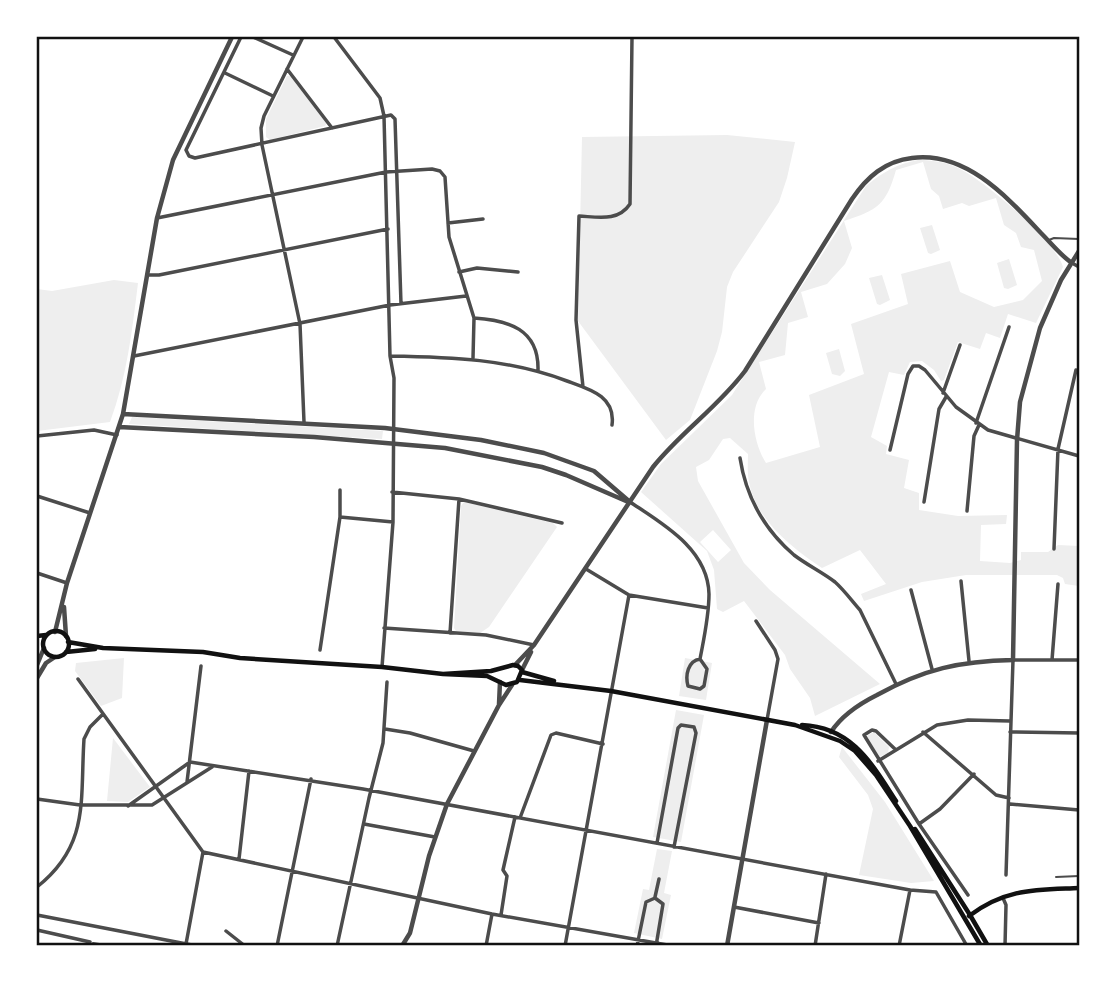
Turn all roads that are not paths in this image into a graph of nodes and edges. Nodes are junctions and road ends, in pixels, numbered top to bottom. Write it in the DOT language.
graph roads {
  1 [pos="232,37"];
  2 [pos="241,37"];
  3 [pos="253,37"];
  4 [pos="303,37"];
  5 [pos="334,37"];
  6 [pos="632,37"];
  7 [pos="293,55"];
  8 [pos="286,69"];
  9 [pos="224,72"];
  10 [pos="273,96"];
  11 [pos="384,116"];
  12 [pos="332,128"];
  13 [pos="262,145"];
  14 [pos="398,171"];
  15 [pos="386,172"];
  16 [pos="273,195"];
  17 [pos="157,218"];
  18 [pos="483,219"];
  19 [pos="448,223"];
  20 [pos="388,229"];
  21 [pos="1079,239"];
  22 [pos="1049,240"];
  23 [pos="284,250"];
  24 [pos="1079,251"];
  25 [pos="1072,263"];
  26 [pos="1079,267"];
  27 [pos="459,272"];
  28 [pos="518,272"];
  29 [pos="148,275"];
  30 [pos="466,296"];
  31 [pos="401,304"];
  32 [pos="390,305"];
  33 [pos="474,318"];
  34 [pos="300,324"];
  35 [pos="1009,327"];
  36 [pos="960,345"];
  37 [pos="134,356"];
  38 [pos="390,356"];
  39 [pos="473,358"];
  40 [pos="538,370"];
  41 [pos="1076,370"];
  42 [pos="583,387"];
  43 [pos="945,395"];
  44 [pos="123,414"];
  45 [pos="304,422"];
  46 [pos="977,424"];
  47 [pos="612,425"];
  48 [pos="119,427"];
  49 [pos="393,428"];
  50 [pos="117,435"];
  51 [pos="37,436"];
  52 [pos="1017,440"];
  53 [pos="392,443"];
  54 [pos="1058,449"];
  55 [pos="890,450"];
  56 [pos="1079,456"];
  57 [pos="740,458"];
  58 [pos="340,490"];
  59 [pos="392,492"];
  60 [pos="37,496"];
  61 [pos="458,499"];
  62 [pos="630,502"];
  63 [pos="923,502"];
  64 [pos="967,511"];
  65 [pos="90,513"];
  66 [pos="340,517"];
  67 [pos="393,522"];
  68 [pos="562,523"];
  69 [pos="1054,549"];
  70 [pos="586,569"];
  71 [pos="37,573"];
  72 [pos="961,581"];
  73 [pos="67,583"];
  74 [pos="1058,584"];
  75 [pos="911,590"];
  76 [pos="629,596"];
  77 [pos="64,602"];
  78 [pos="708,608"];
  79 [pos="756,621"];
  80 [pos="384,628"];
  81 [pos="55,632"];
  82 [pos="450,633"];
  83 [pos="47,635"];
  84 [pos="37,636"];
  85 [pos="66,636"];
  86 [pos="68,642"];
  87 [pos="37,643"];
  88 [pos="534,645"];
  89 [pos="43,648"];
  90 [pos="103,648"];
  91 [pos="320,650"];
  92 [pos="66,652"];
  93 [pos="55,657"];
  94 [pos="700,659"];
  95 [pos="1013,660"];
  96 [pos="1052,660"];
  97 [pos="1079,660"];
  98 [pos="969,662"];
  99 [pos="37,665"];
  100 [pos="515,665"];
  101 [pos="201,666"];
  102 [pos="382,667"];
  103 [pos="502,668"];
  104 [pos="932,669"];
  105 [pos="522,671"];
  106 [pos="443,674"];
  107 [pos="37,678"];
  108 [pos="78,679"];
  109 [pos="520,680"];
  110 [pos="387,682"];
  111 [pos="499,682"];
  112 [pos="896,684"];
  113 [pos="512,685"];
  114 [pos="572,685"];
  115 [pos="611,691"];
  116 [pos="499,705"];
  117 [pos="103,714"];
  118 [pos="767,720"];
  119 [pos="1010,721"];
  120 [pos="385,729"];
  121 [pos="923,732"];
  122 [pos="1010,732"];
  123 [pos="830,733"];
  124 [pos="1079,733"];
  125 [pos="603,744"];
  126 [pos="895,750"];
  127 [pos="476,751"];
  128 [pos="878,761"];
  129 [pos="190,762"];
  130 [pos="214,766"];
  131 [pos="249,770"];
  132 [pos="974,774"];
  133 [pos="311,779"];
  134 [pos="187,783"];
  135 [pos="155,788"];
  136 [pos="372,790"];
  137 [pos="1010,798"];
  138 [pos="37,799"];
  139 [pos="163,800"];
  140 [pos="447,804"];
  141 [pos="1010,804"];
  142 [pos="80,805"];
  143 [pos="128,806"];
  144 [pos="1079,810"];
  145 [pos="517,817"];
  146 [pos="364,824"];
  147 [pos="919,824"];
  148 [pos="587,830"];
  149 [pos="435,837"];
  150 [pos="657,843"];
  151 [pos="674,847"];
  152 [pos="203,852"];
  153 [pos="239,859"];
  154 [pos="743,860"];
  155 [pos="293,870"];
  156 [pos="826,874"];
  157 [pos="1006,874"];
  158 [pos="1079,876"];
  159 [pos="1056,877"];
  160 [pos="659,879"];
  161 [pos="352,883"];
  162 [pos="37,887"];
  163 [pos="1079,888"];
  164 [pos="910,890"];
  165 [pos="968,895"];
  166 [pos="1003,896"];
  167 [pos="419,897"];
  168 [pos="655,898"];
  169 [pos="734,907"];
  170 [pos="492,914"];
  171 [pos="37,915"];
  172 [pos="501,915"];
  173 [pos="968,916"];
  174 [pos="818,923"];
  175 [pos="568,928"];
  176 [pos="37,930"];
  177 [pos="226,931"];
  178 [pos="639,940"];
  179 [pos="90,942"];
  180 [pos="186,944"];
  181 [pos="656,945"];
  182 [pos="112,946"];
  183 [pos="197,946"];
  184 [pos="245,946"];
  185 [pos="277,946"];
  186 [pos="337,946"];
  187 [pos="402,946"];
  188 [pos="486,946"];
  189 [pos="565,946"];
  190 [pos="638,946"];
  191 [pos="673,946"];
  192 [pos="727,946"];
  193 [pos="815,946"];
  194 [pos="899,946"];
  195 [pos="967,946"];
  196 [pos="981,946"];
  197 [pos="988,946"];
  198 [pos="1005,946"];
  1 -- 17 [label="street"];
  2 -- 9 [label="street"];
  3 -- 7 [label="street"];
  4 -- 7 [label="street"];
  5 -- 11 [label="street"];
  6 -- 42 [label="street"];
  7 -- 8 [label="street"];
  8 -- 10 [label="street"];
  8 -- 12 [label="street"];
  9 -- 10 [label="street"];
  9 -- 13 [label="street"];
  10 -- 13 [label="street"];
  11 -- 12 [label="street"];
  11 -- 14 [label="street"];
  11 -- 15 [label="street"];
  12 -- 13 [label="street"];
  13 -- 16 [label="street"];
  14 -- 15 [label="street"];
  14 -- 19 [label="street"];
  14 -- 31 [label="street"];
  15 -- 16 [label="street"];
  15 -- 20 [label="street"];
  16 -- 17 [label="street"];
  16 -- 23 [label="street"];
  17 -- 29 [label="street"];
  18 -- 19 [label="street"];
  19 -- 27 [label="street"];
  20 -- 23 [label="street"];
  20 -- 32 [label="street"];
  21 -- 22 [label="lane"];
  22 -- 25 [label="street"];
  22 -- 62 [label="street"];
  23 -- 29 [label="street"];
  23 -- 34 [label="street"];
  24 -- 25 [label="street"];
  25 -- 26 [label="street"];
  25 -- 52 [label="street"];
  27 -- 28 [label="street"];
  27 -- 30 [label="street"];
  29 -- 37 [label="street"];
  30 -- 31 [label="street"];
  30 -- 33 [label="street"];
  31 -- 32 [label="street"];
  32 -- 34 [label="street"];
  32 -- 38 [label="street"];
  33 -- 39 [label="street"];
  33 -- 40 [label="street"];
  34 -- 37 [label="street"];
  34 -- 45 [label="street"];
  35 -- 46 [label="street"];
  36 -- 43 [label="street"];
  37 -- 44 [label="street"];
  38 -- 39 [label="street"];
  38 -- 49 [label="street"];
  39 -- 40 [label="street"];
  40 -- 42 [label="street"];
  41 -- 54 [label="street"];
  42 -- 47 [label="street"];
  43 -- 46 [label="street"];
  43 -- 55 [label="street"];
  43 -- 63 [label="street"];
  44 -- 45 [label="street"];
  44 -- 48 [label="street"];
  45 -- 49 [label="street"];
  46 -- 52 [label="street"];
  46 -- 64 [label="street"];
  48 -- 50 [label="street"];
  48 -- 53 [label="street"];
  49 -- 53 [label="street"];
  49 -- 62 [label="street"];
  50 -- 51 [label="street"];
  50 -- 65 [label="street"];
  52 -- 54 [label="street"];
  52 -- 95 [label="street"];
  53 -- 59 [label="street"];
  53 -- 62 [label="street"];
  54 -- 56 [label="street"];
  54 -- 69 [label="street"];
  57 -- 112 [label="street"];
  58 -- 66 [label="street"];
  59 -- 61 [label="street"];
  59 -- 67 [label="street"];
  60 -- 65 [label="street"];
  61 -- 68 [label="street"];
  61 -- 82 [label="street"];
  62 -- 70 [label="street"];
  62 -- 78 [label="street"];
  65 -- 73 [label="street"];
  66 -- 67 [label="street"];
  66 -- 91 [label="street"];
  67 -- 80 [label="street"];
  70 -- 76 [label="street"];
  70 -- 88 [label="street"];
  71 -- 73 [label="street"];
  72 -- 98 [label="street"];
  73 -- 77 [label="street"];
  74 -- 96 [label="street"];
  75 -- 104 [label="street"];
  76 -- 78 [label="street"];
  76 -- 115 [label="street"];
  77 -- 81 [label="street"];
  77 -- 85 [label="street"];
  78 -- 94 [label="street"];
  79 -- 118 [label="street"];
  80 -- 82 [label="street"];
  80 -- 102 [label="street"];
  81 -- 83 [label="main road"];
  81 -- 85 [label="main road"];
  82 -- 88 [label="street"];
  83 -- 84 [label="main road"];
  83 -- 89 [label="main road"];
  85 -- 86 [label="main road"];
  86 -- 90 [label="main road"];
  86 -- 92 [label="main road"];
  87 -- 89 [label="main road"];
  88 -- 100 [label="street"];
  88 -- 105 [label="street"];
  89 -- 93 [label="main road"];
  89 -- 99 [label="street"];
  90 -- 92 [label="main road"];
  90 -- 102 [label="main road"];
  92 -- 93 [label="main road"];
  93 -- 107 [label="street"];
  94 -- 94 [label="street"];
  95 -- 96 [label="street"];
  95 -- 98 [label="street"];
  95 -- 119 [label="street"];
  96 -- 97 [label="street"];
  98 -- 104 [label="street"];
  100 -- 103 [label="main road"];
  100 -- 105 [label="main road"];
  101 -- 129 [label="street"];
  102 -- 106 [label="main road"];
  103 -- 106 [label="main road"];
  103 -- 111 [label="main road"];
  104 -- 112 [label="street"];
  105 -- 109 [label="main road"];
  105 -- 114 [label="main road"];
  106 -- 111 [label="main road"];
  108 -- 117 [label="street"];
  109 -- 113 [label="main road"];
  109 -- 114 [label="main road"];
  110 -- 120 [label="street"];
  111 -- 113 [label="main road"];
  111 -- 116 [label="street"];
  112 -- 123 [label="street"];
  113 -- 116 [label="street"];
  114 -- 115 [label="main road"];
  115 -- 118 [label="main road"];
  115 -- 125 [label="street"];
  116 -- 127 [label="street"];
  117 -- 135 [label="street"];
  117 -- 142 [label="street"];
  118 -- 123 [label="main road"];
  118 -- 154 [label="street"];
  119 -- 121 [label="street"];
  119 -- 122 [label="street"];
  120 -- 127 [label="street"];
  120 -- 136 [label="street"];
  121 -- 126 [label="street"];
  121 -- 132 [label="street"];
  122 -- 124 [label="street"];
  122 -- 137 [label="street"];
  123 -- 173 [label="main road"];
  125 -- 145 [label="street"];
  125 -- 148 [label="street"];
  126 -- 128 [label="street"];
  126 -- 128 [label="street"];
  127 -- 140 [label="street"];
  128 -- 147 [label="street"];
  129 -- 130 [label="street"];
  129 -- 134 [label="street"];
  129 -- 135 [label="street"];
  130 -- 131 [label="street"];
  130 -- 134 [label="street"];
  131 -- 133 [label="street"];
  131 -- 153 [label="street"];
  132 -- 137 [label="street"];
  132 -- 147 [label="street"];
  133 -- 136 [label="street"];
  133 -- 155 [label="street"];
  134 -- 139 [label="street"];
  135 -- 139 [label="street"];
  135 -- 143 [label="street"];
  136 -- 140 [label="street"];
  136 -- 146 [label="street"];
  137 -- 141 [label="street"];
  138 -- 142 [label="street"];
  139 -- 143 [label="street"];
  139 -- 152 [label="street"];
  140 -- 145 [label="street"];
  140 -- 149 [label="street"];
  141 -- 144 [label="street"];
  141 -- 157 [label="street"];
  142 -- 143 [label="street"];
  142 -- 162 [label="street"];
  145 -- 148 [label="street"];
  145 -- 172 [label="street"];
  146 -- 149 [label="street"];
  146 -- 161 [label="street"];
  147 -- 165 [label="street"];
  148 -- 150 [label="street"];
  148 -- 175 [label="street"];
  149 -- 167 [label="street"];
  150 -- 151 [label="street"];
  150 -- 151 [label="street"];
  151 -- 154 [label="street"];
  152 -- 153 [label="street"];
  152 -- 180 [label="street"];
  153 -- 155 [label="street"];
  154 -- 156 [label="street"];
  154 -- 169 [label="street"];
  155 -- 161 [label="street"];
  155 -- 185 [label="street"];
  156 -- 164 [label="street"];
  156 -- 174 [label="street"];
  158 -- 159 [label="lane"];
  160 -- 168 [label="street"];
  161 -- 167 [label="street"];
  161 -- 186 [label="street"];
  163 -- 166 [label="main road"];
  164 -- 194 [label="street"];
  164 -- 195 [label="street"];
  166 -- 173 [label="main road"];
  166 -- 198 [label="street"];
  167 -- 170 [label="street"];
  167 -- 187 [label="street"];
  168 -- 178 [label="street"];
  168 -- 181 [label="street"];
  169 -- 174 [label="street"];
  169 -- 192 [label="street"];
  170 -- 172 [label="street"];
  170 -- 188 [label="street"];
  171 -- 180 [label="street"];
  172 -- 175 [label="street"];
  173 -- 196 [label="main road"];
  173 -- 197 [label="main road"];
  174 -- 193 [label="street"];
  175 -- 178 [label="street"];
  175 -- 189 [label="street"];
  176 -- 179 [label="street"];
  177 -- 184 [label="street"];
  178 -- 181 [label="street"];
  178 -- 190 [label="street"];
  179 -- 182 [label="lane"];
  180 -- 183 [label="street"];
  181 -- 191 [label="street"];
}
